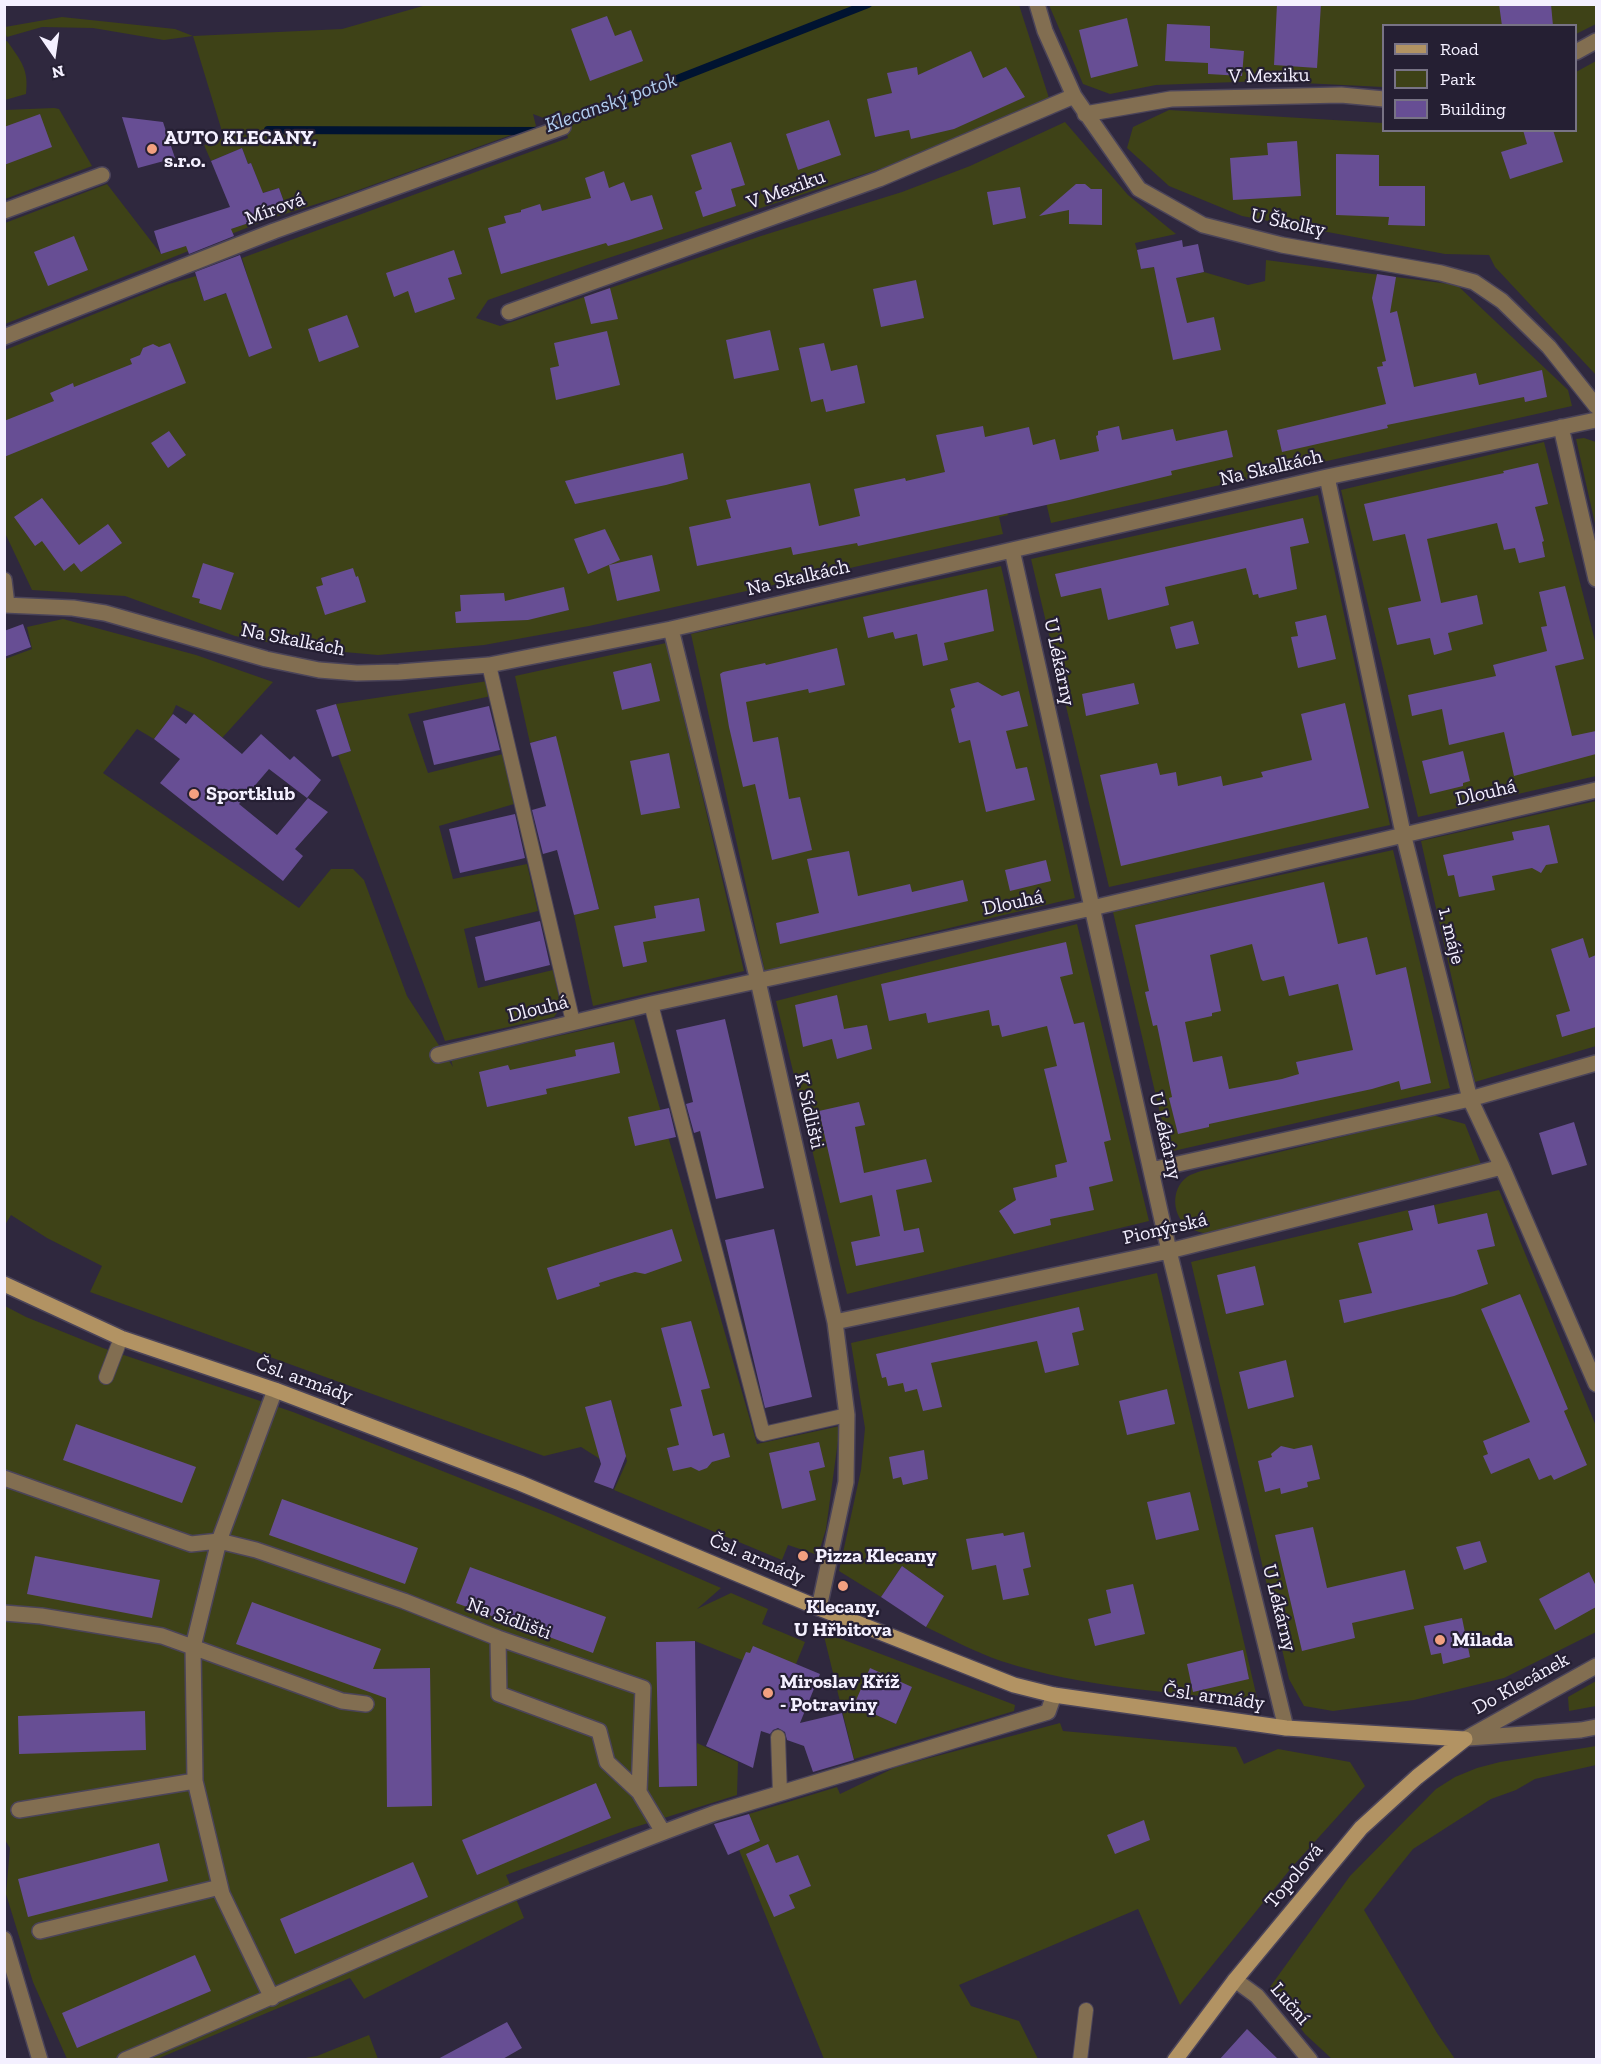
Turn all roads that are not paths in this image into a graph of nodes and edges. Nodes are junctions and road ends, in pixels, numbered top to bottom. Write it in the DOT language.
graph roads {
  1 [pos="1037,4"];
  2 [pos="1596,41"];
  3 [pos="1577,51"];
  4 [pos="1074,96"];
  5 [pos="1382,99"];
  6 [pos="1085,114"];
  7 [pos="563,127"];
  8 [pos="102,175"];
  9 [pos="4,211"];
  10 [pos="509,312"];
  11 [pos="4,337"];
  12 [pos="1596,406"];
  13 [pos="1596,420"];
  14 [pos="1561,427"];
  15 [pos="1327,477"];
  16 [pos="1012,550"];
  17 [pos="1596,579"];
  18 [pos="4,580"];
  19 [pos="6,605"];
  20 [pos="671,629"];
  21 [pos="489,664"];
  22 [pos="1596,790"];
  23 [pos="1403,833"];
  24 [pos="1092,908"];
  25 [pos="758,981"];
  26 [pos="651,1004"];
  27 [pos="573,1022"];
  28 [pos="438,1055"];
  29 [pos="1596,1063"];
  30 [pos="1470,1099"];
  31 [pos="1502,1167"];
  32 [pos="1151,1170"];
  33 [pos="1169,1251"];
  34 [pos="4,1284"];
  35 [pos="835,1322"];
  36 [pos="121,1338"];
  37 [pos="106,1377"];
  38 [pos="1596,1384"];
  39 [pos="275,1390"];
  40 [pos="847,1415"];
  41 [pos="4,1478"];
  42 [pos="219,1541"];
  43 [pos="819,1608"];
  44 [pos="4,1613"];
  45 [pos="498,1638"];
  46 [pos="193,1647"];
  47 [pos="1596,1666"];
  48 [pos="1054,1695"];
  49 [pos="366,1704"];
  50 [pos="1596,1727"];
  51 [pos="1286,1728"];
  52 [pos="778,1737"];
  53 [pos="1465,1738"];
  54 [pos="195,1781"];
  55 [pos="639,1792"];
  56 [pos="780,1793"];
  57 [pos="19,1810"];
  58 [pos="663,1832"];
  59 [pos="220,1887"];
  60 [pos="40,1931"];
  61 [pos="4,1939"];
  62 [pos="1235,1980"];
  63 [pos="272,1998"];
  64 [pos="1086,2010"];
  65 [pos="40,2060"];
  66 [pos="125,2060"];
  67 [pos="1080,2060"];
  68 [pos="1175,2060"];
  69 [pos="1310,2060"];
  1 -- 4 [label="street, U Školky"];
  2 -- 3 [label="street"];
  4 -- 6 [label="street, U Školky"];
  4 -- 10 [label="street, V Mexiku"];
  5 -- 6 [label="street, V Mexiku"];
  6 -- 12 [label="street, U Školky"];
  7 -- 11 [label="street, Mírová"];
  8 -- 9 [label="street"];
  13 -- 14 [label="street, Na Skalkách"];
  14 -- 15 [label="street, Na Skalkách"];
  14 -- 17 [label="street"];
  15 -- 16 [label="street, Na Skalkách"];
  15 -- 23 [label="street, 1. máje"];
  16 -- 20 [label="street, Na Skalkách"];
  16 -- 24 [label="street, U Lékárny"];
  18 -- 19 [label="street"];
  19 -- 21 [label="street, Na Skalkách"];
  20 -- 21 [label="street, Na Skalkách"];
  20 -- 25 [label="street, K Sídlišti"];
  21 -- 27 [label="lane"];
  22 -- 23 [label="street, Dlouhá"];
  23 -- 24 [label="street, Dlouhá"];
  23 -- 30 [label="street, 1. máje"];
  24 -- 25 [label="street, Dlouhá"];
  24 -- 32 [label="street, U Lékárny"];
  25 -- 26 [label="street, Dlouhá"];
  25 -- 35 [label="street, K Sídlišti"];
  26 -- 27 [label="street, Dlouhá"];
  26 -- 40 [label="lane"];
  27 -- 28 [label="street, Dlouhá"];
  29 -- 30 [label="street"];
  30 -- 31 [label="street, 1. máje"];
  30 -- 32 [label="street"];
  31 -- 33 [label="street, Pionýrská"];
  31 -- 38 [label="street, 1. máje"];
  32 -- 33 [label="street, U Lékárny"];
  33 -- 35 [label="street, Pionýrská"];
  33 -- 51 [label="street, U Lékárny"];
  34 -- 36 [label="street, Čsl. armády"];
  35 -- 40 [label="street, K Sídlišti"];
  36 -- 37 [label="lane"];
  36 -- 39 [label="street, Čsl. armády"];
  39 -- 42 [label="street"];
  39 -- 43 [label="street, Čsl. armády"];
  40 -- 43 [label="street, K Sídlišti"];
  41 -- 42 [label="street, Na Sídlišti"];
  42 -- 45 [label="street, Na Sídlišti"];
  42 -- 46 [label="street"];
  43 -- 48 [label="street, Čsl. armády"];
  44 -- 46 [label="street"];
  45 -- 55 [label="street"];
  45 -- 55 [label="street, Na Sídlišti"];
  46 -- 49 [label="street"];
  46 -- 54 [label="street"];
  47 -- 53 [label="street, Do Klecánek"];
  48 -- 51 [label="street, Čsl. armády"];
  48 -- 56 [label="street"];
  50 -- 53 [label="street, Čsl. armády"];
  51 -- 53 [label="street, Čsl. armády"];
  52 -- 56 [label="lane"];
  53 -- 62 [label="street, Topolová"];
  54 -- 57 [label="street"];
  54 -- 59 [label="street"];
  55 -- 58 [label="street"];
  56 -- 58 [label="street"];
  58 -- 63 [label="street"];
  59 -- 60 [label="street"];
  59 -- 63 [label="street"];
  61 -- 65 [label="street"];
  62 -- 68 [label="street, Topolová"];
  62 -- 69 [label="street, Luční"];
  63 -- 66 [label="street"];
  64 -- 67 [label="lane"];
}
